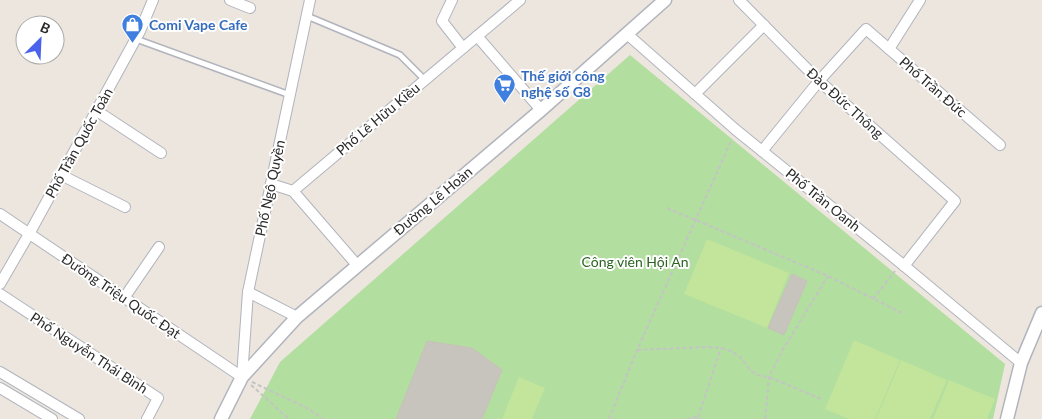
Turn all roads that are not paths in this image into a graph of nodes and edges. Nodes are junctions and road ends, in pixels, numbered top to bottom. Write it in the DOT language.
graph roads {
  1 [pos="153,0"];
  2 [pos="230,0"];
  3 [pos="310,0"];
  4 [pos="452,0"];
  5 [pos="520,0"];
  6 [pos="665,0"];
  7 [pos="739,0"];
  8 [pos="920,0"];
  9 [pos="250,8"];
  10 [pos="307,16"];
  11 [pos="764,25"];
  12 [pos="627,34"];
  13 [pos="477,36"];
  14 [pos="136,39"];
  15 [pos="463,48"];
  16 [pos="889,49"];
  17 [pos="425,80"];
  18 [pos="819,81"];
  19 [pos="695,94"];
  20 [pos="290,95"];
  21 [pos="97,110"];
  22 [pos="541,110"];
  23 [pos="1000,144"];
  24 [pos="762,150"];
  25 [pos="161,153"];
  26 [pos="61,175"];
  27 [pos="271,184"];
  28 [pos="293,190"];
  29 [pos="125,208"];
  30 [pos="0,214"];
  31 [pos="29,234"];
  32 [pos="159,247"];
  33 [pos="903,265"];
  34 [pos="357,266"];
  35 [pos="0,284"];
  36 [pos="248,292"];
  37 [pos="0,294"];
  38 [pos="124,298"];
  39 [pos="1042,313"];
  40 [pos="297,316"];
  41 [pos="1022,363"];
  42 [pos="0,372"];
  43 [pos="242,377"];
  44 [pos="0,388"];
  45 [pos="52,419"];
  46 [pos="78,419"];
  47 [pos="147,419"];
  48 [pos="221,419"];
  49 [pos="1008,419"];
  1 -- 14 [label="street, Phố Trần Quốc Toản"];
  2 -- 9 [label="street"];
  3 -- 10 [label="street, Phố Ngô Quyền"];
  4 -- 15 [label="street"];
  5 -- 13 [label="street, Phố Lê Hữu Kiều"];
  6 -- 12 [label="street, Đường Lê Hoàn"];
  7 -- 11 [label="street, Đào Đức Thông"];
  8 -- 16 [label="street"];
  10 -- 17 [label="lane"];
  10 -- 20 [label="street, Phố Ngô Quyền"];
  11 -- 18 [label="street, Đào Đức Thông"];
  11 -- 19 [label="street"];
  12 -- 19 [label="street, Phố Trần Oanh"];
  12 -- 22 [label="street, Đường Lê Hoàn"];
  13 -- 15 [label="street, Phố Lê Hữu Kiều"];
  13 -- 22 [label="street"];
  14 -- 20 [label="lane"];
  14 -- 21 [label="street, Phố Trần Quốc Toản"];
  15 -- 17 [label="street, Phố Lê Hữu Kiều"];
  16 -- 18 [label="street, Phố Trần Đức"];
  16 -- 23 [label="street, Phố Trần Đức"];
  17 -- 28 [label="street, Phố Lê Hữu Kiều"];
  18 -- 24 [label="street"];
  18 -- 33 [label="street, Đào Đức Thông"];
  19 -- 24 [label="street, Phố Trần Oanh"];
  20 -- 27 [label="street, Phố Ngô Quyền"];
  21 -- 25 [label="street"];
  21 -- 26 [label="street, Phố Trần Quốc Toản"];
  22 -- 34 [label="street, Đường Lê Hoàn"];
  24 -- 33 [label="street, Phố Trần Oanh"];
  26 -- 29 [label="street"];
  26 -- 31 [label="street, Phố Trần Quốc Toản"];
  27 -- 28 [label="street"];
  27 -- 36 [label="street, Phố Ngô Quyền"];
  28 -- 34 [label="street"];
  30 -- 31 [label="street, Đường Triệu Quốc Đạt"];
  31 -- 35 [label="street, Phố Trần Quốc Toản"];
  31 -- 38 [label="street, Đường Triệu Quốc Đạt"];
  32 -- 38 [label="street"];
  33 -- 41 [label="street, Phố Trần Oanh"];
  34 -- 40 [label="street, Đường Lê Hoàn"];
  36 -- 40 [label="street"];
  36 -- 43 [label="street, Phố Ngô Quyền"];
  37 -- 47 [label="street, Phố Nguyễn Thái Bình"];
  38 -- 43 [label="street, Đường Triệu Quốc Đạt"];
  39 -- 41 [label="street"];
  40 -- 43 [label="street, Đường Lê Hoàn"];
  41 -- 49 [label="street"];
  42 -- 46 [label="street"];
  43 -- 48 [label="street, Đường Lê Hoàn"];
  44 -- 45 [label="street"];
}
